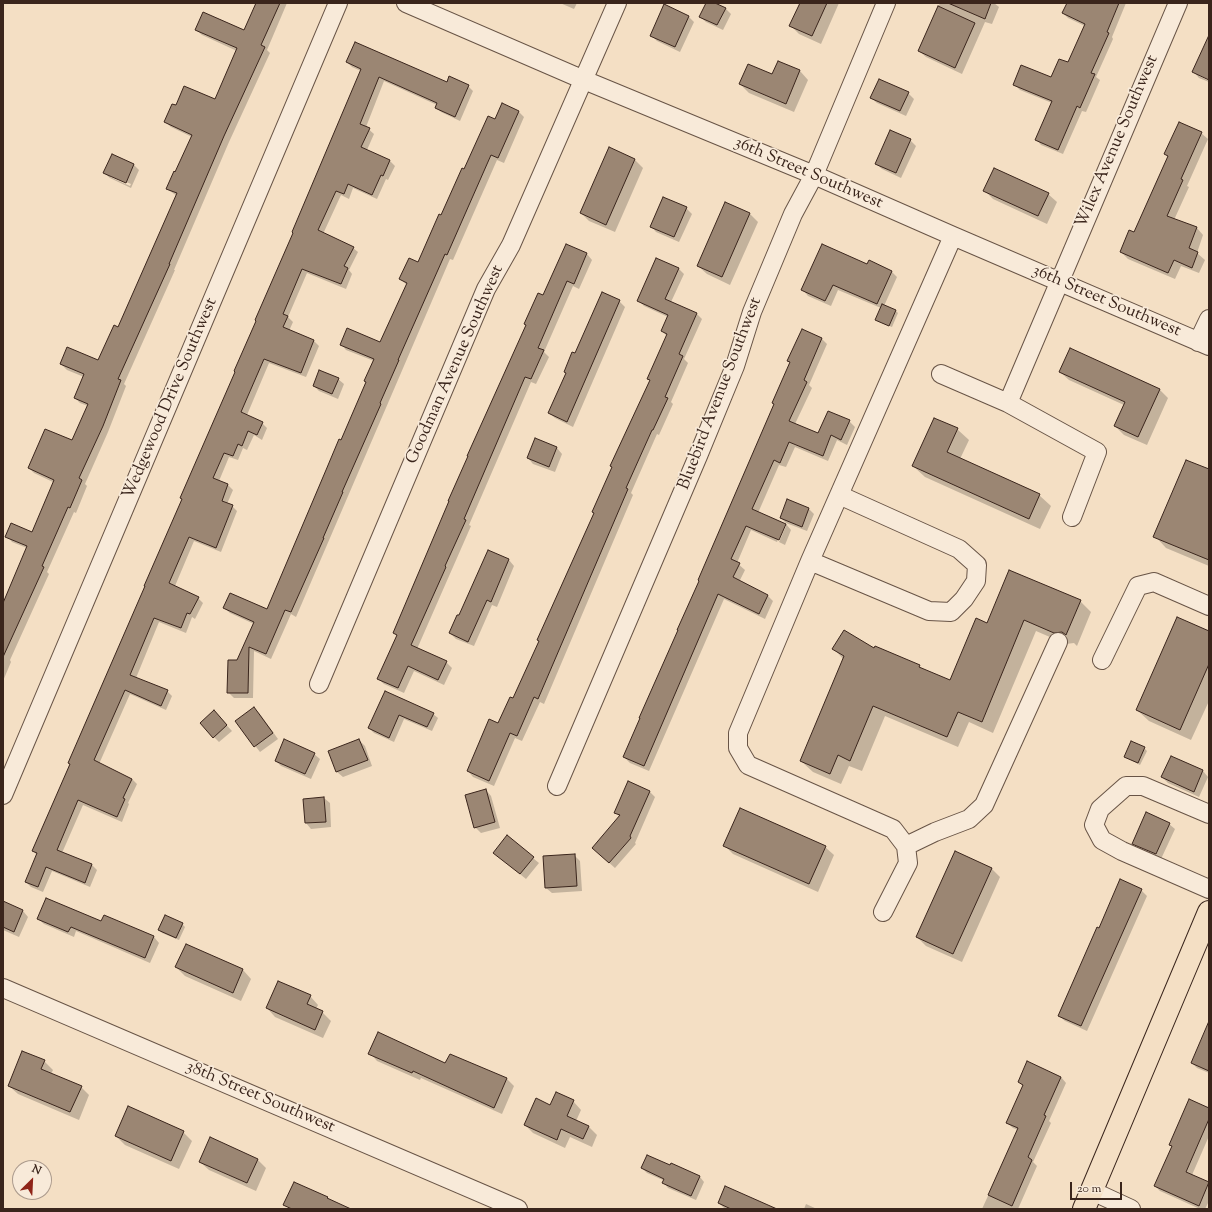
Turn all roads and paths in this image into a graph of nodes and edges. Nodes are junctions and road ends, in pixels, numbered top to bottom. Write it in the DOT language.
graph roads {
  1 [pos="338,3"];
  2 [pos="406,3"];
  3 [pos="617,3"];
  4 [pos="886,3"];
  5 [pos="1178,3"];
  6 [pos="584,80"];
  7 [pos="814,175"];
  8 [pos="953,236"];
  9 [pos="1058,281"];
  10 [pos="1209,319"];
  11 [pos="1204,344"];
  12 [pos="941,374"];
  13 [pos="1008,403"];
  14 [pos="839,496"];
  15 [pos="1072,517"];
  16 [pos="810,561"];
  17 [pos="1209,606"];
  18 [pos="1058,642"];
  19 [pos="1102,660"];
  20 [pos="319,684"];
  21 [pos="557,786"];
  22 [pos="3,795"];
  23 [pos="1209,814"];
  24 [pos="906,846"];
  25 [pos="1209,888"];
  26 [pos="883,912"];
  27 [pos="1209,912"];
  28 [pos="3,988"];
  29 [pos="1088,1200"];
  30 [pos="518,1209"];
  31 [pos="1131,1209"];
  1 -- 22 [label="street, Wedgewood Drive Southwest"];
  2 -- 6 [label="street, 36th Street Southwest"];
  3 -- 6 [label="street, Goodman Avenue Southwest"];
  4 -- 7 [label="street, Bluebird Avenue Southwest"];
  5 -- 9 [label="street, Wilex Avenue Southwest"];
  6 -- 7 [label="street, 36th Street Southwest"];
  6 -- 20 [label="street, Goodman Avenue Southwest"];
  7 -- 8 [label="street, 36th Street Southwest"];
  7 -- 21 [label="street, Bluebird Avenue Southwest"];
  8 -- 9 [label="street, 36th Street Southwest"];
  8 -- 14 [label="street"];
  9 -- 11 [label="street, 36th Street Southwest"];
  9 -- 13 [label="street, Wilex Avenue Southwest"];
  10 -- 11 [label="street"];
  12 -- 13 [label="street"];
  13 -- 15 [label="street"];
  14 -- 16 [label="street"];
  14 -- 16 [label="street"];
  16 -- 24 [label="street"];
  17 -- 19 [label="street"];
  18 -- 24 [label="street"];
  23 -- 25 [label="street"];
  24 -- 26 [label="street"];
  27 -- 29 [label="main road"];
  28 -- 30 [label="street, 38th Street Southwest"];
  29 -- 31 [label="street"];
}
